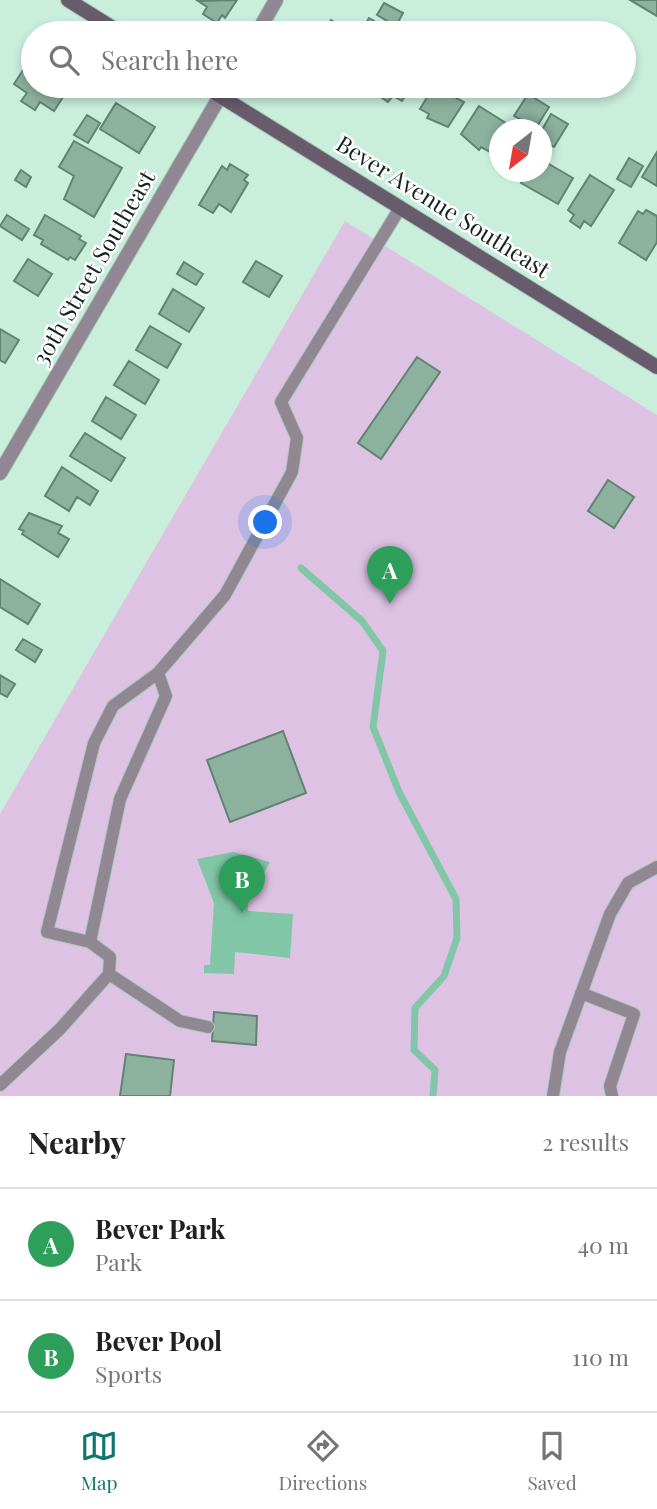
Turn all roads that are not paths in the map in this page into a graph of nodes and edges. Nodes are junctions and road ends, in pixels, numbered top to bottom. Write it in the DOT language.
graph roads {
  1 [pos="68,0"];
  2 [pos="276,0"];
  3 [pos="102,21"];
  4 [pos="264,21"];
  5 [pos="220,98"];
  6 [pos="235,98"];
  7 [pos="400,208"];
  8 [pos="657,367"];
  9 [pos="0,473"];
  10 [pos="158,673"];
  11 [pos="657,867"];
  12 [pos="90,942"];
  13 [pos="109,974"];
  14 [pos="581,993"];
  15 [pos="208,1027"];
  16 [pos="0,1085"];
  17 [pos="553,1096"];
  18 [pos="612,1096"];
  1 -- 3 [label="street"];
  2 -- 4 [label="street"];
  5 -- 9 [label="street, 30th Street Southeast"];
  6 -- 7 [label="street, Bever Avenue Southeast"];
  7 -- 8 [label="street, Bever Avenue Southeast"];
  7 -- 10 [label="lane"];
  10 -- 12 [label="lane"];
  10 -- 12 [label="lane"];
  11 -- 14 [label="lane"];
  12 -- 13 [label="lane"];
  13 -- 15 [label="lane"];
  13 -- 16 [label="lane"];
  14 -- 17 [label="lane"];
  14 -- 18 [label="lane"];
}
